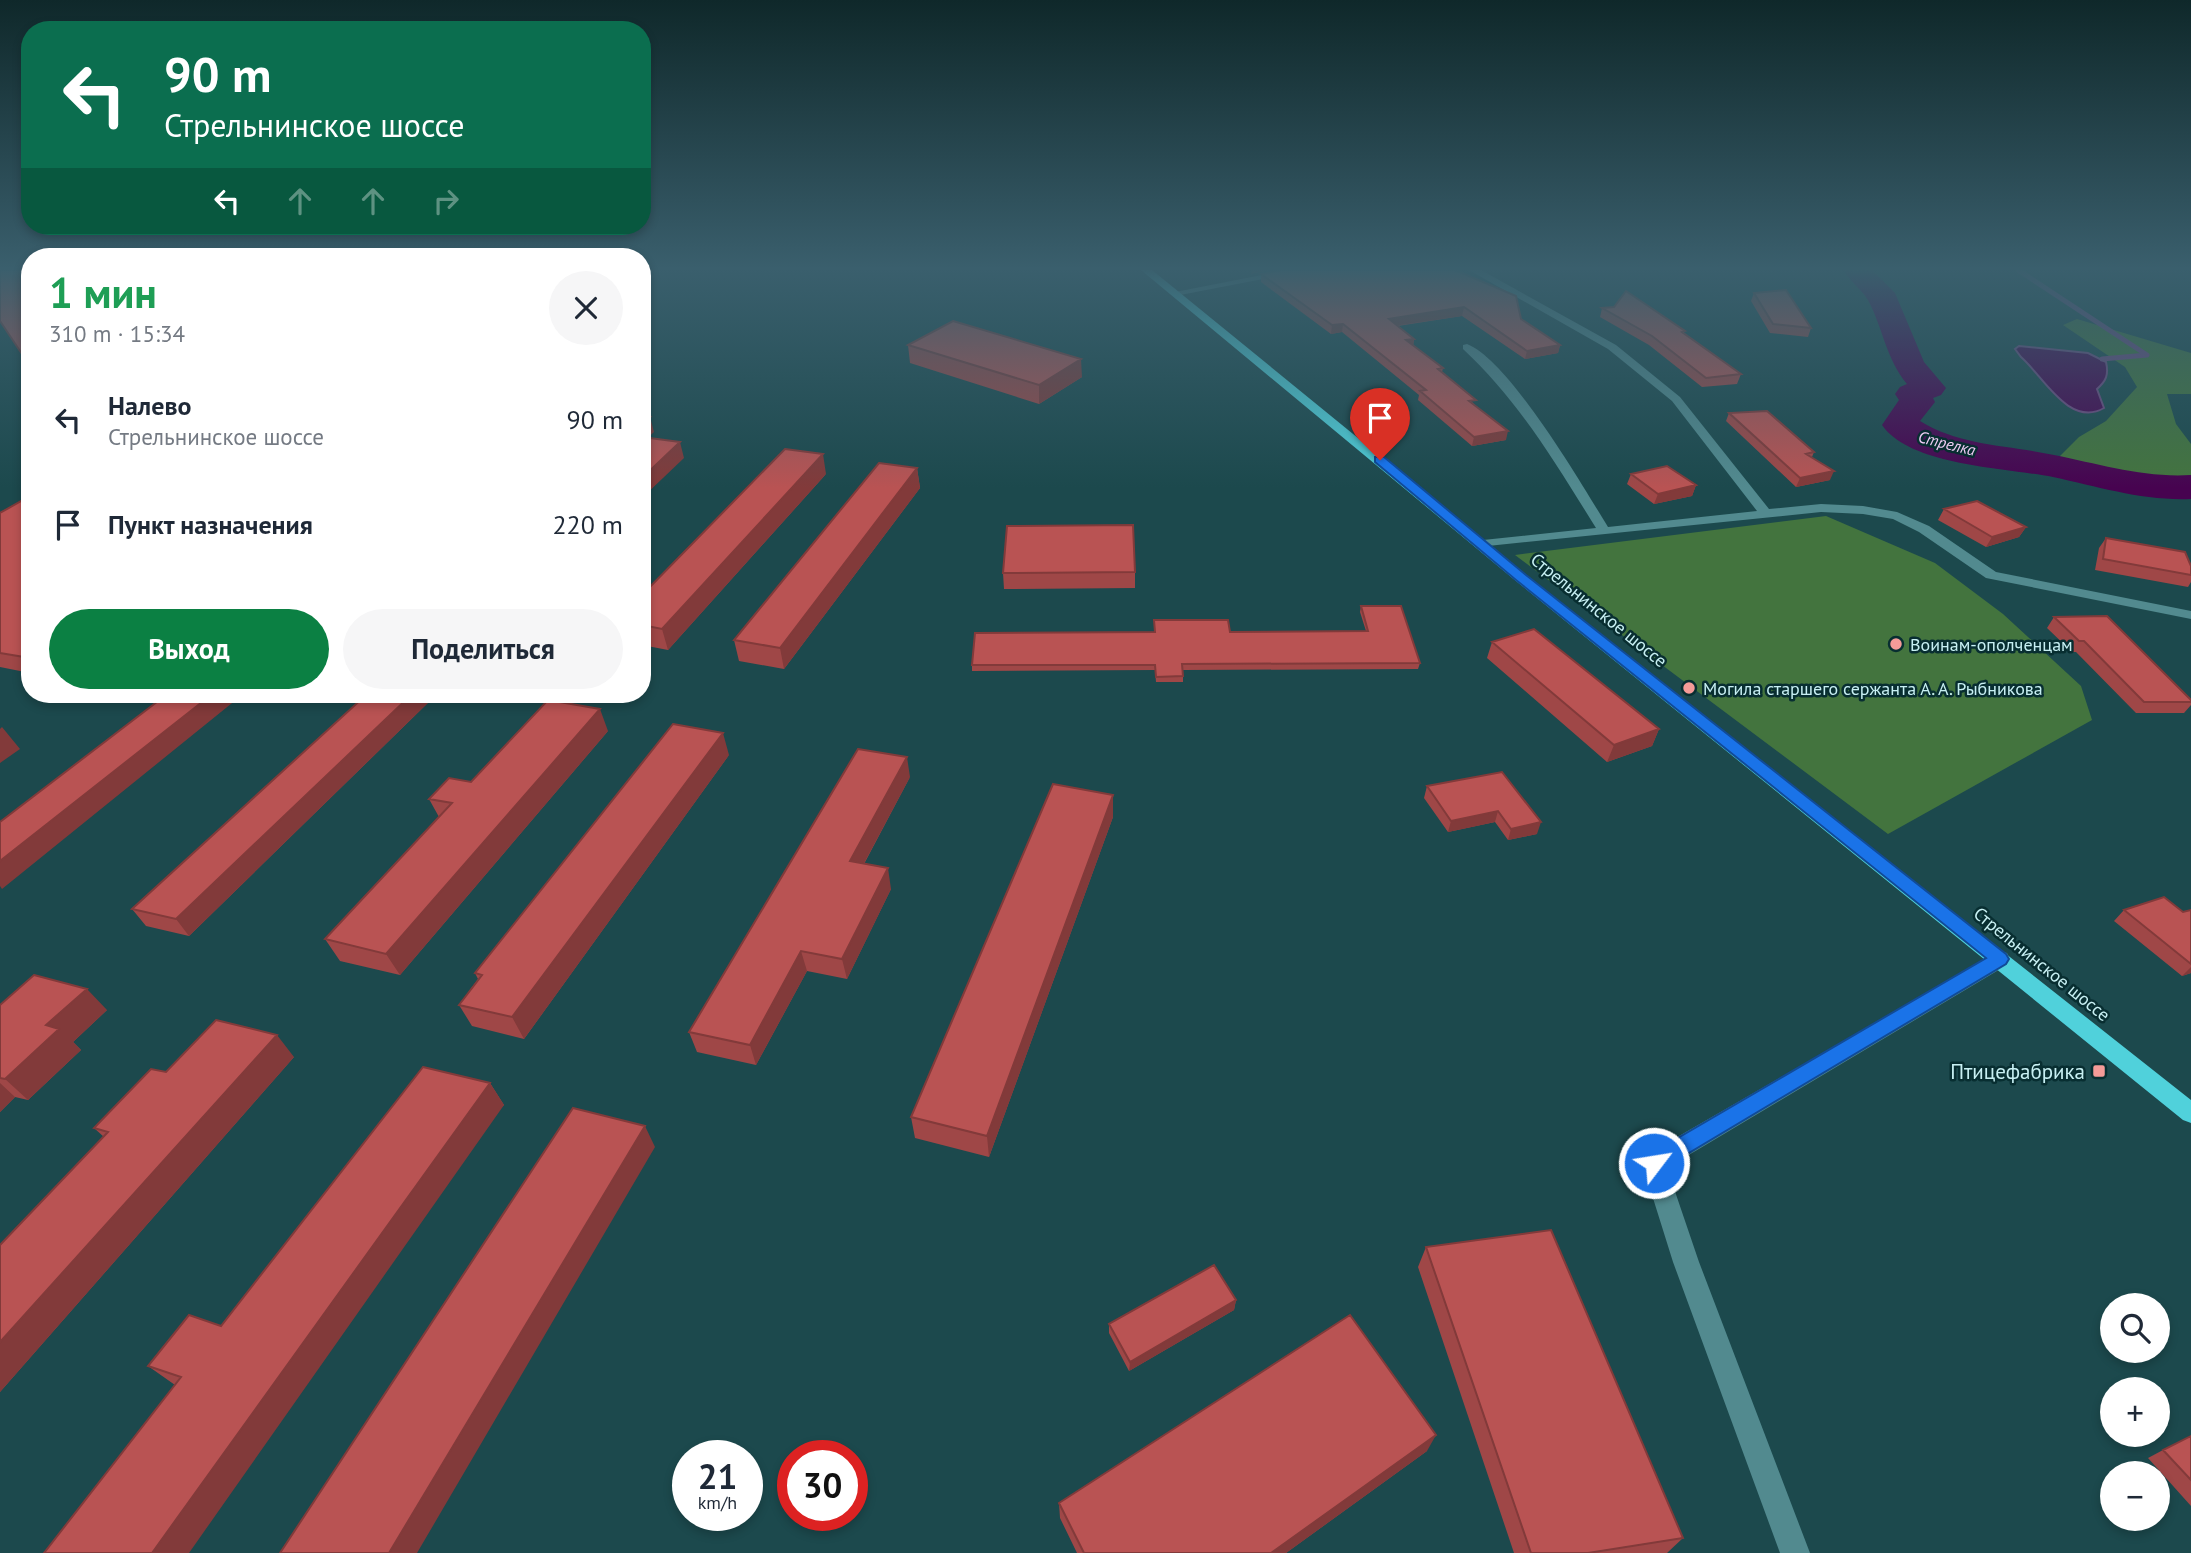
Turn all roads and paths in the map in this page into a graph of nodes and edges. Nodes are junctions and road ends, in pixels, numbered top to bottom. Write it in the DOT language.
graph roads {
  1 [pos="1236,342"];
  2 [pos="1604,342"];
  3 [pos="1467,347"];
  4 [pos="1766,514"];
  5 [pos="1605,532"];
  6 [pos="1483,544"];
  7 [pos="2191,615"];
  8 [pos="2000,959"];
  9 [pos="2191,1113"];
  10 [pos="1795,1553"];
  1 -- 6 [label="main road, Стрельнинское шоссе"];
  2 -- 4 [label="street"];
  3 -- 5 [label="street"];
  4 -- 5 [label="street"];
  4 -- 7 [label="street"];
  5 -- 6 [label="street"];
  6 -- 8 [label="main road, Стрельнинское шоссе"];
  8 -- 9 [label="main road, Стрельнинское шоссе"];
  8 -- 10 [label="street"];
}
